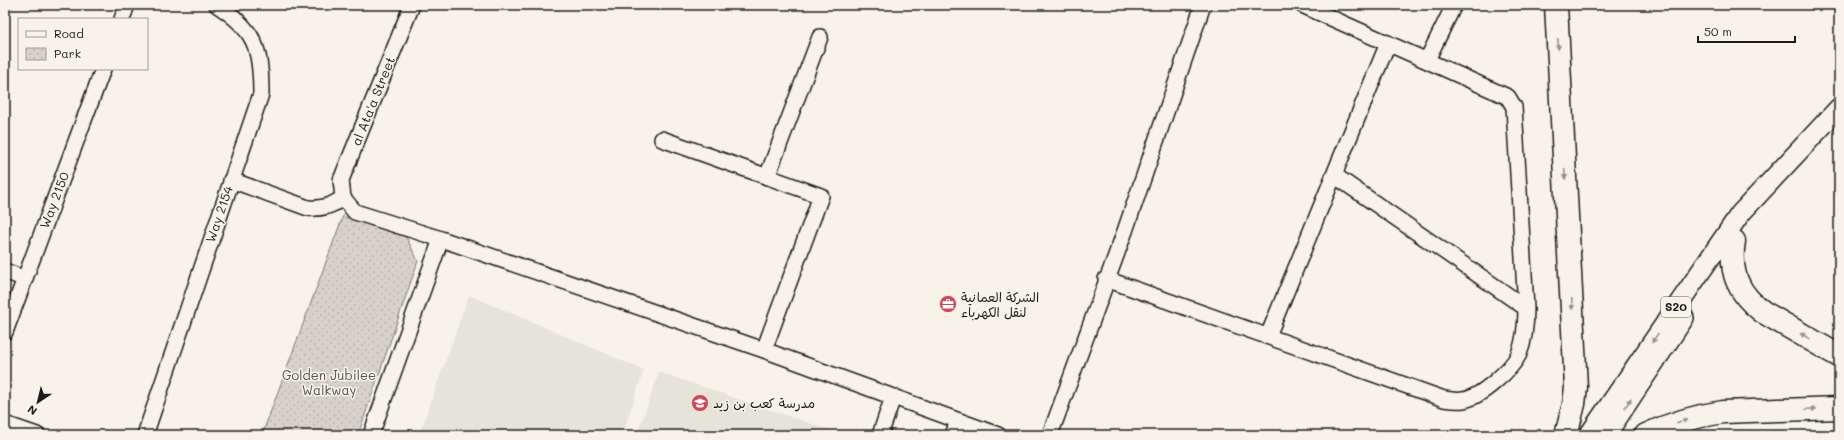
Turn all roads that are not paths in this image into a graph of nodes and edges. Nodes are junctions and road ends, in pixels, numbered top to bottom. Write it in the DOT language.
graph roads {
  1 [pos="127,5"];
  2 [pos="217,5"];
  3 [pos="412,5"];
  4 [pos="1203,5"];
  5 [pos="1454,5"];
  6 [pos="1556,5"];
  7 [pos="1307,6"];
  8 [pos="122,18"];
  9 [pos="820,37"];
  10 [pos="1388,43"];
  11 [pos="1427,60"];
  12 [pos="103,70"];
  13 [pos="1839,108"];
  14 [pos="662,139"];
  15 [pos="1334,174"];
  16 [pos="767,177"];
  17 [pos="231,180"];
  18 [pos="1770,183"];
  19 [pos="343,198"];
  20 [pos="441,239"];
  21 [pos="1734,241"];
  22 [pos="5,271"];
  23 [pos="24,279"];
  24 [pos="1106,279"];
  25 [pos="1526,308"];
  26 [pos="5,332"];
  27 [pos="1268,336"];
  28 [pos="764,350"];
  29 [pos="1839,356"];
  30 [pos="893,397"];
  31 [pos="1839,408"];
  32 [pos="958,421"];
  33 [pos="5,424"];
  34 [pos="37,435"];
  35 [pos="145,435"];
  36 [pos="372,435"];
  37 [pos="880,435"];
  38 [pos="953,435"];
  39 [pos="998,435"];
  40 [pos="1050,435"];
  41 [pos="1566,435"];
  42 [pos="1589,435"];
  43 [pos="1606,435"];
  44 [pos="1646,435"];
  1 -- 8 [label="street"];
  2 -- 17 [label="street, Way 2154"];
  3 -- 19 [label="street, al Ata'a Street"];
  4 -- 24 [label="street"];
  5 -- 11 [label="street"];
  6 -- 41 [label="highway, one-way"];
  7 -- 10 [label="street"];
  9 -- 16 [label="street"];
  10 -- 11 [label="street"];
  10 -- 15 [label="street"];
  11 -- 25 [label="street"];
  12 -- 23 [label="street, Way 2150"];
  13 -- 18 [label="main road, S20"];
  14 -- 16 [label="street"];
  15 -- 25 [label="street"];
  15 -- 27 [label="street"];
  16 -- 28 [label="street"];
  17 -- 19 [label="street"];
  17 -- 35 [label="street, Way 2154"];
  18 -- 21 [label="main road, S20"];
  18 -- 42 [label="main road, S20, one-way"];
  19 -- 20 [label="street"];
  20 -- 28 [label="street"];
  20 -- 36 [label="street"];
  29 -- 21 [label="highway, one-way"];
  43 -- 21 [label="main road, S20, one-way"];
  22 -- 23 [label="street"];
  23 -- 26 [label="street, Way 2150"];
  24 -- 27 [label="street"];
  24 -- 40 [label="street"];
  25 -- 27 [label="street"];
  28 -- 30 [label="street"];
  30 -- 32 [label="street"];
  30 -- 37 [label="street"];
  44 -- 31 [label="highway, one-way"];
  32 -- 38 [label="street"];
  32 -- 39 [label="street"];
  33 -- 34 [label="street"];
}
